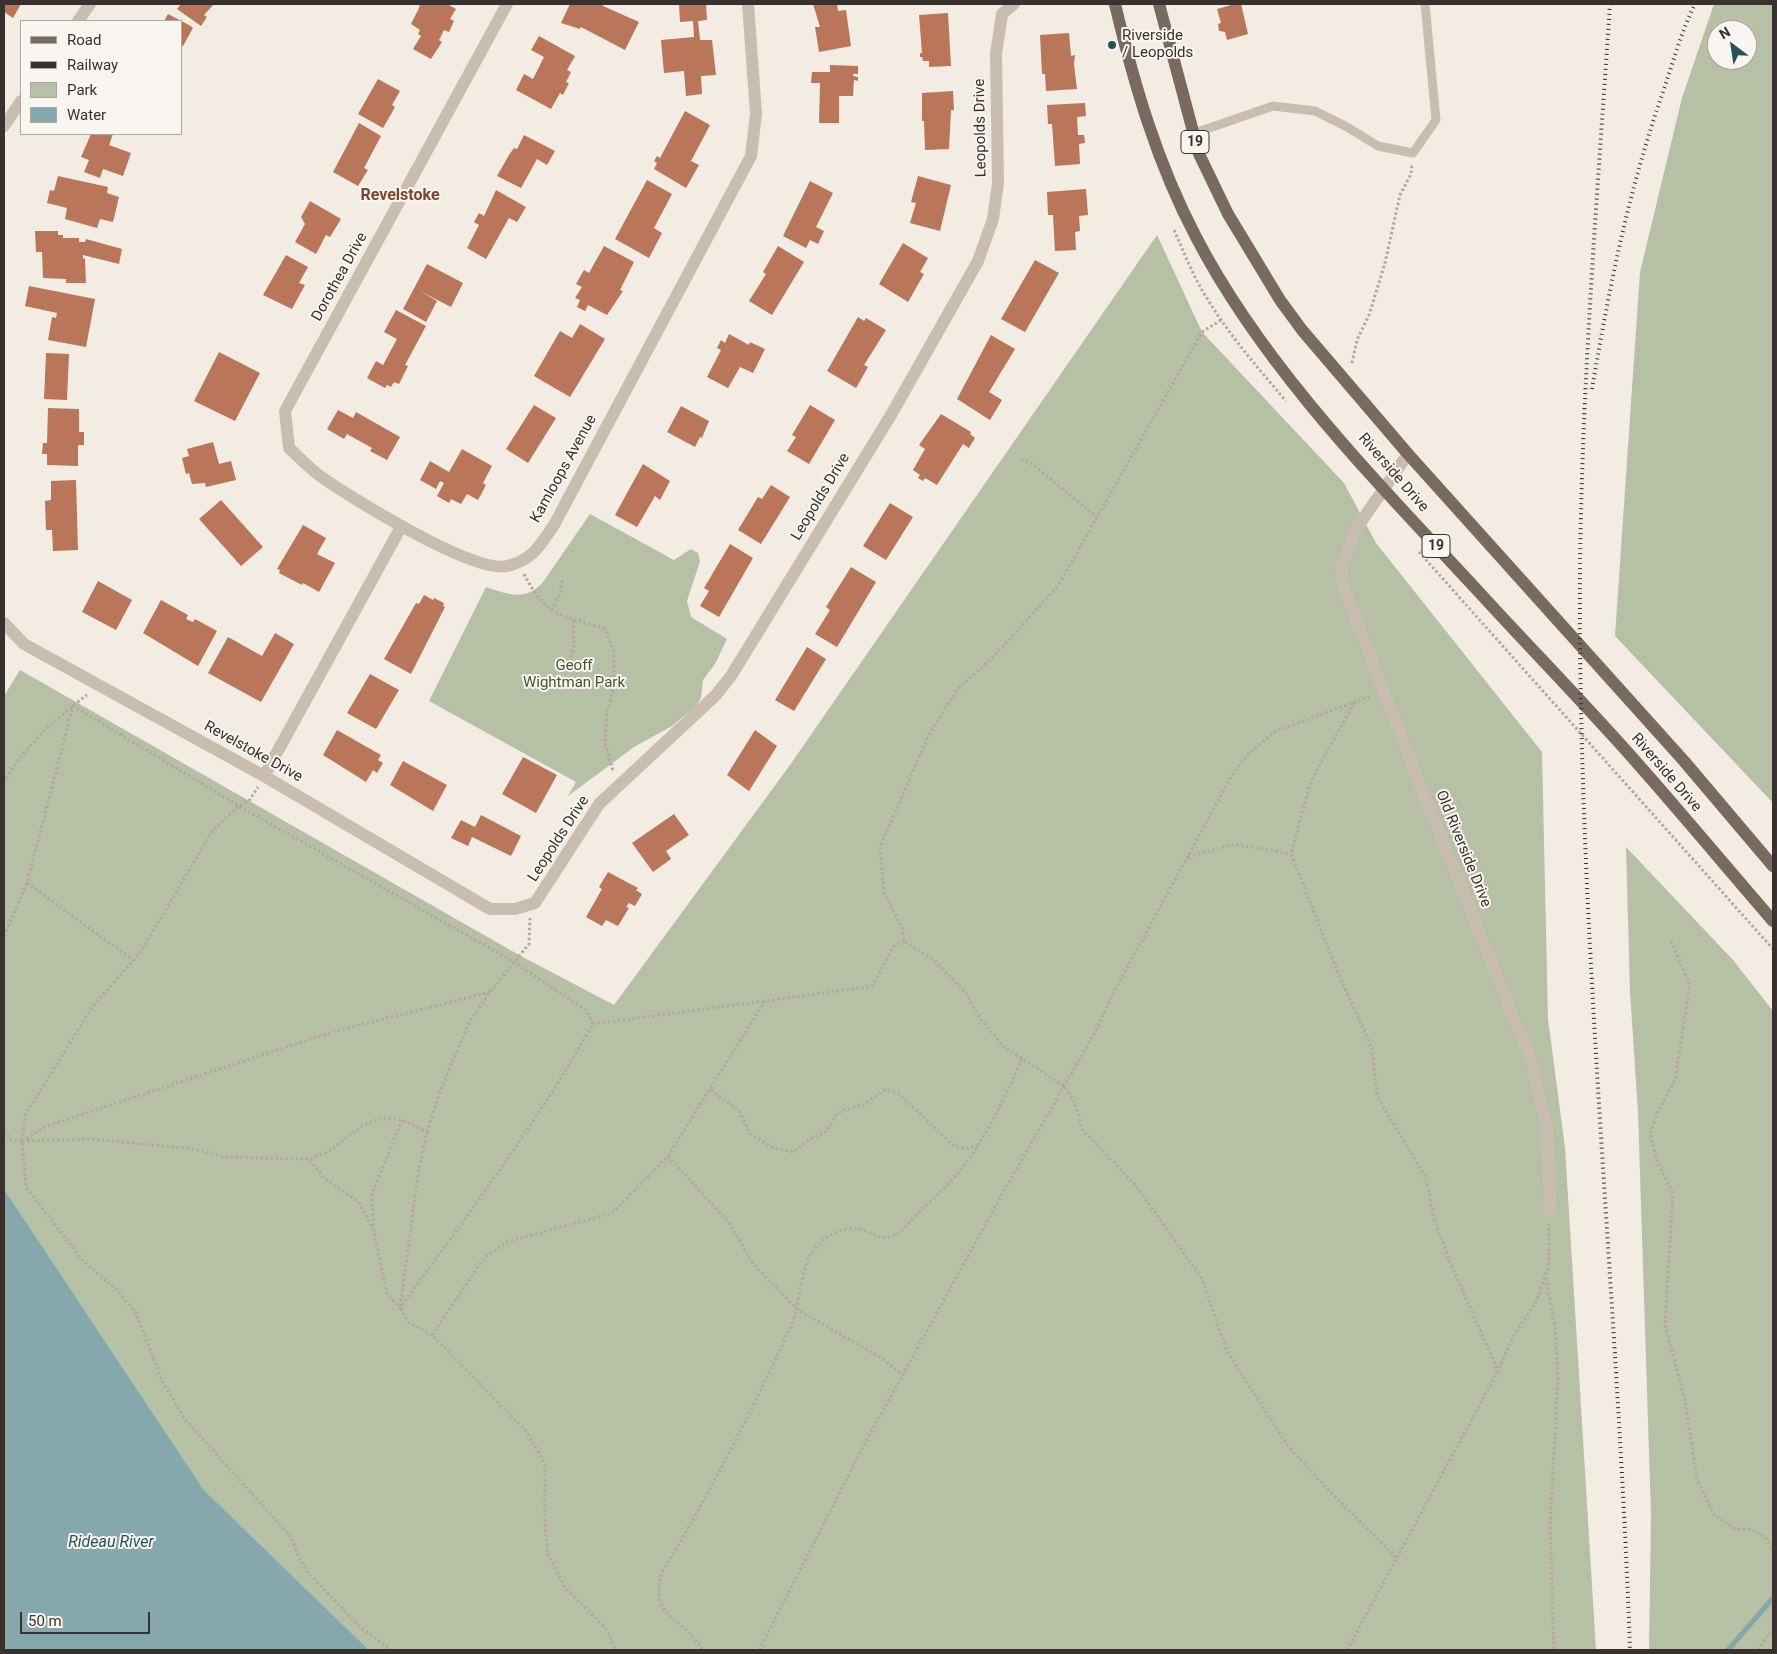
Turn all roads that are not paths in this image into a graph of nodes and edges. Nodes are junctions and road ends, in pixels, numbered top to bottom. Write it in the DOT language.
graph roads {
  1 [pos="90,4"];
  2 [pos="507,4"];
  3 [pos="748,4"];
  4 [pos="1014,4"];
  5 [pos="1115,4"];
  6 [pos="1159,4"];
  7 [pos="1425,4"];
  8 [pos="79,20"];
  9 [pos="20,102"];
  10 [pos="4,126"];
  11 [pos="1192,134"];
  12 [pos="1408,454"];
  13 [pos="1384,490"];
  14 [pos="402,527"];
  15 [pos="4,623"];
  16 [pos="264,776"];
  17 [pos="1773,866"];
  18 [pos="529,906"];
  19 [pos="1773,921"];
  20 [pos="1550,1210"];
  1 -- 8 [label="street"];
  2 -- 14 [label="street, Dorothea Drive"];
  3 -- 14 [label="street, Kamloops Avenue"];
  4 -- 18 [label="street, Leopolds Drive"];
  5 -- 13 [label="main road, Riverside Drive / 19"];
  6 -- 11 [label="main road, Riverside Drive / 19"];
  7 -- 11 [label="lane"];
  9 -- 10 [label="street"];
  11 -- 12 [label="main road, Riverside Drive / 19"];
  12 -- 13 [label="street, Old Riverside Drive"];
  12 -- 17 [label="main road, Riverside Drive / 19"];
  13 -- 19 [label="main road, Riverside Drive / 19"];
  13 -- 20 [label="street, Old Riverside Drive"];
  14 -- 16 [label="street"];
  15 -- 16 [label="street, Revelstoke Drive"];
  16 -- 18 [label="street, Revelstoke Drive"];
}
